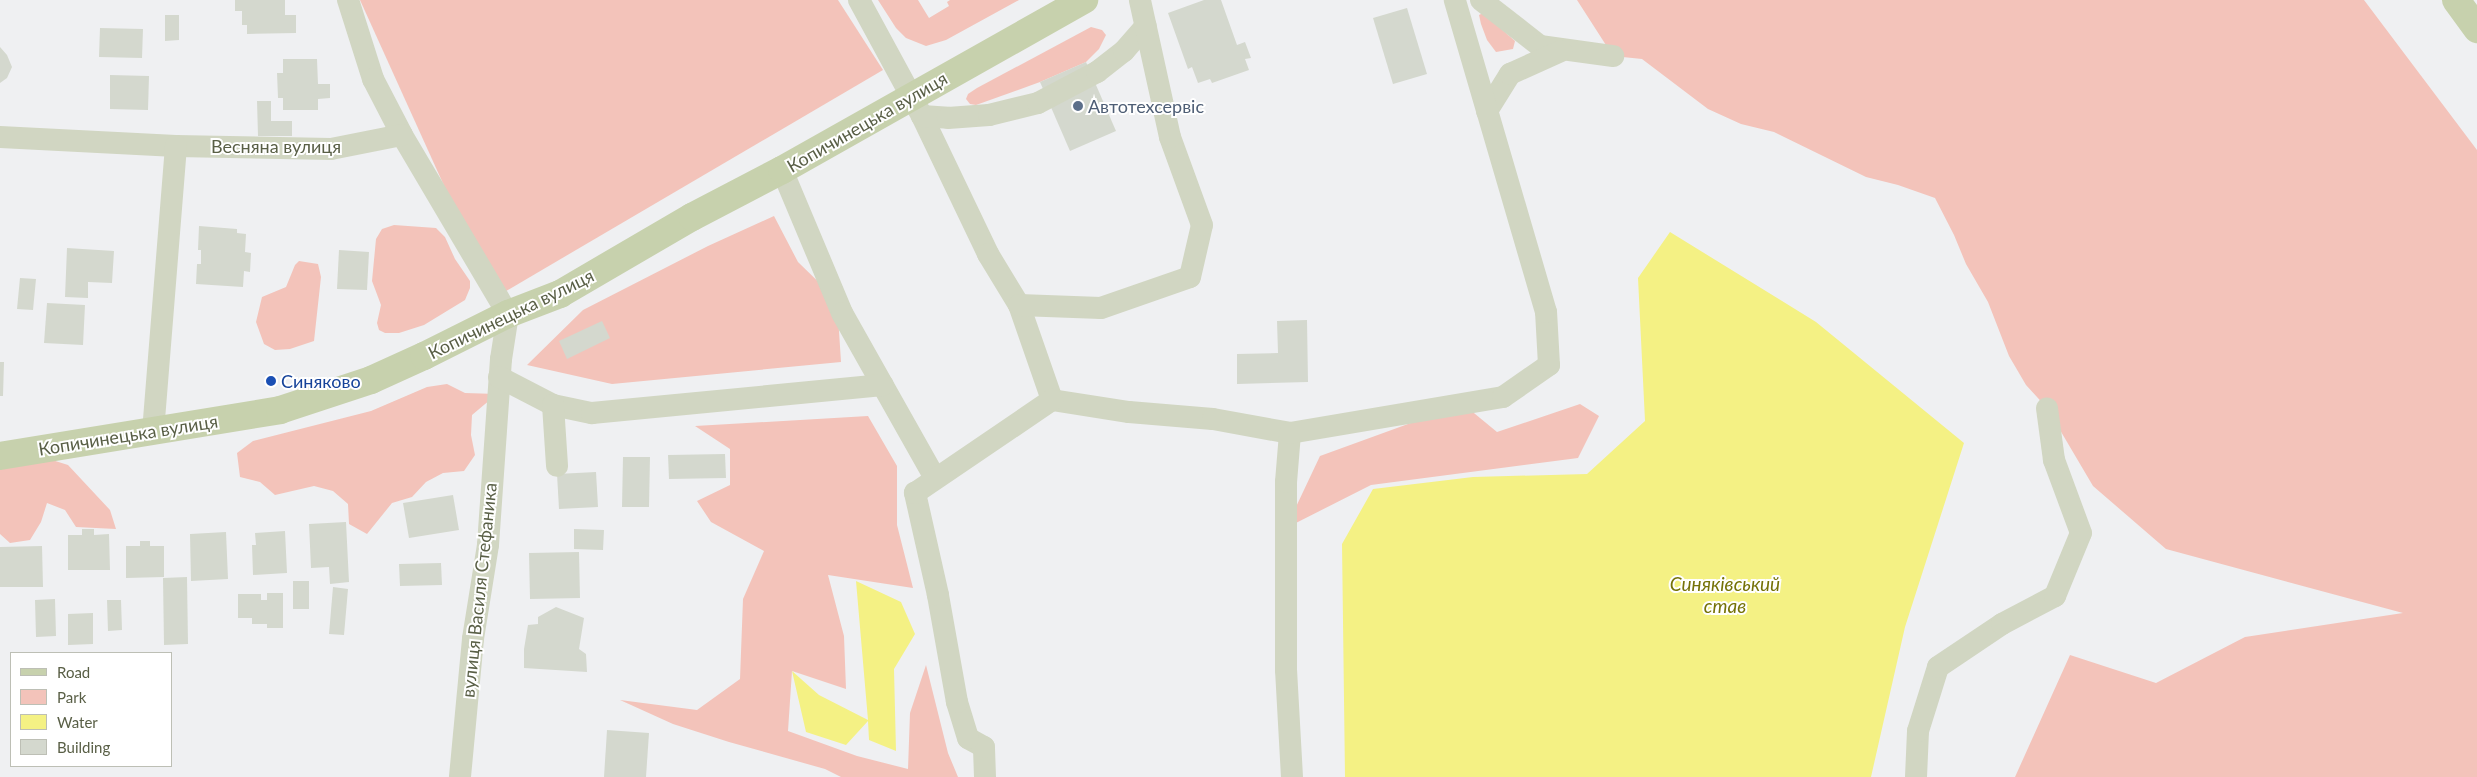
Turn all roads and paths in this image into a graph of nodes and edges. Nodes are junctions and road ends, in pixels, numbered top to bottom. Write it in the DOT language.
graph roads {
  1 [pos="348,0"];
  2 [pos="859,0"];
  3 [pos="1084,0"];
  4 [pos="1140,0"];
  5 [pos="1455,0"];
  6 [pos="1481,0"];
  7 [pos="2456,0"];
  8 [pos="1146,26"];
  9 [pos="2477,29"];
  10 [pos="1561,51"];
  11 [pos="1613,56"];
  12 [pos="916,106"];
  13 [pos="1487,111"];
  14 [pos="402,135"];
  15 [pos="0,137"];
  16 [pos="176,146"];
  17 [pos="782,170"];
  18 [pos="1019,305"];
  19 [pos="508,314"];
  20 [pos="499,377"];
  21 [pos="883,385"];
  22 [pos="1052,400"];
  23 [pos="553,406"];
  24 [pos="2047,408"];
  25 [pos="153,432"];
  26 [pos="1290,433"];
  27 [pos="0,456"];
  28 [pos="557,466"];
  29 [pos="935,478"];
  30 [pos="460,777"];
  31 [pos="985,777"];
  32 [pos="1292,777"];
  33 [pos="1916,777"];
  1 -- 14 [label="street"];
  2 -- 12 [label="street"];
  3 -- 12 [label="main road, Копичинецька вулиця"];
  4 -- 8 [label="street"];
  5 -- 13 [label="street"];
  6 -- 10 [label="street"];
  7 -- 9 [label="main road"];
  8 -- 12 [label="street"];
  8 -- 18 [label="street"];
  10 -- 11 [label="street"];
  10 -- 13 [label="street"];
  12 -- 17 [label="main road, Копичинецька вулиця"];
  12 -- 18 [label="street"];
  13 -- 26 [label="street"];
  14 -- 16 [label="street, Весняна вулиця"];
  14 -- 19 [label="street"];
  15 -- 16 [label="street, Весняна вулиця"];
  16 -- 25 [label="street"];
  17 -- 19 [label="main road, Копичинецька вулиця"];
  17 -- 21 [label="street"];
  18 -- 22 [label="street"];
  19 -- 20 [label="street, вулиця Василя Стефаника"];
  19 -- 25 [label="main road, Копичинецька вулиця"];
  20 -- 23 [label="street"];
  20 -- 30 [label="street, вулиця Василя Стефаника"];
  21 -- 23 [label="street"];
  21 -- 29 [label="street"];
  22 -- 26 [label="street"];
  22 -- 29 [label="street"];
  23 -- 28 [label="street"];
  24 -- 33 [label="street"];
  25 -- 27 [label="main road, Копичинецька вулиця"];
  26 -- 32 [label="street"];
  29 -- 31 [label="street"];
}
